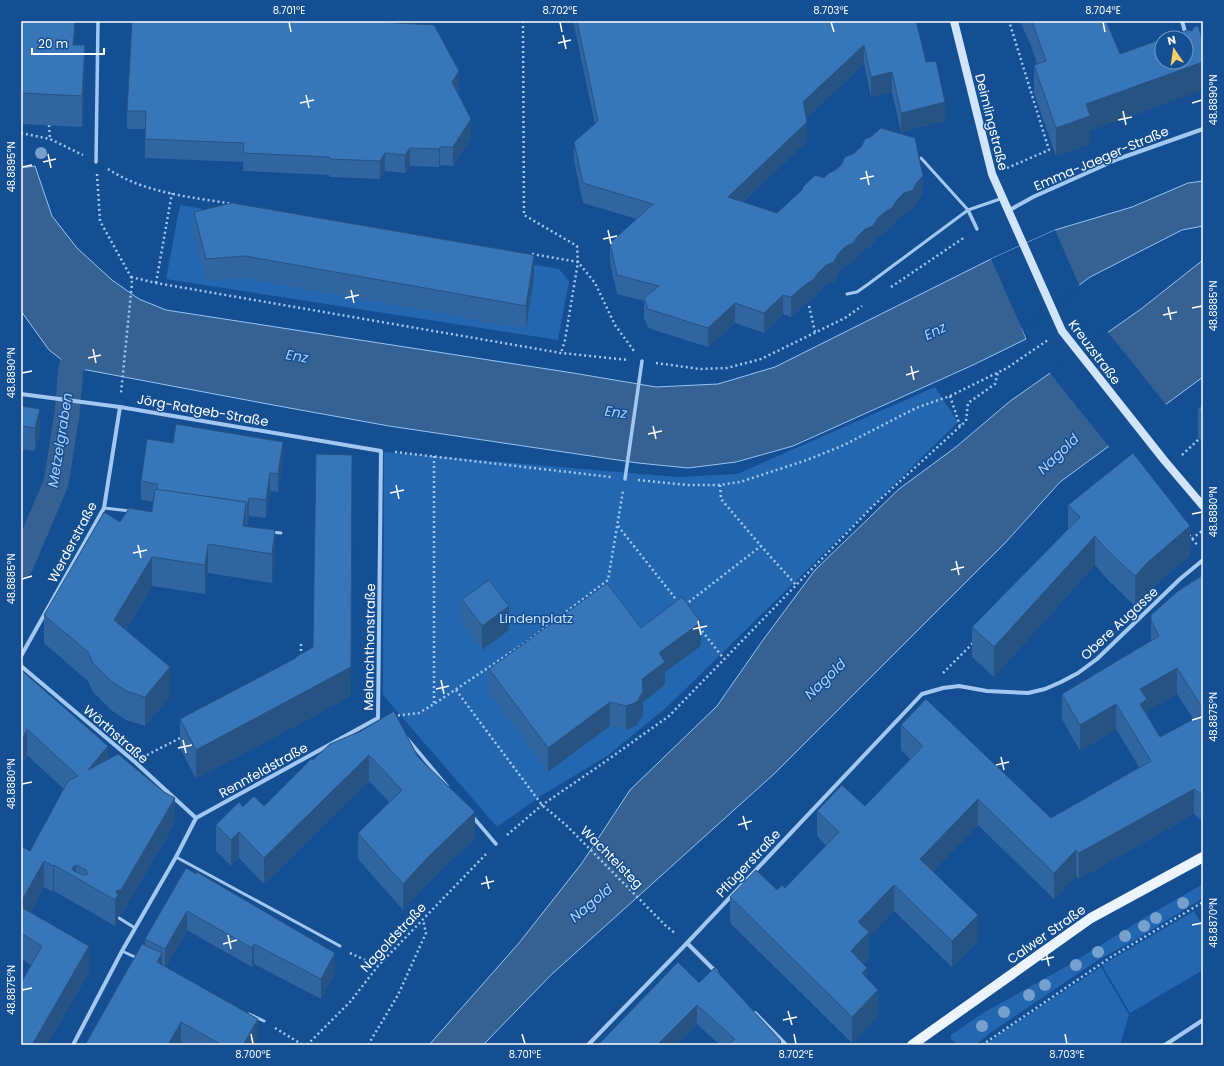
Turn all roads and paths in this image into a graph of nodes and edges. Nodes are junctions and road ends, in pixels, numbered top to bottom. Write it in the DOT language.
graph roads {
  1 [pos="98,21"];
  2 [pos="523,21"];
  3 [pos="954,21"];
  4 [pos="1009,21"];
  5 [pos="49,126"];
  6 [pos="1203,129"];
  7 [pos="21,133"];
  8 [pos="50,138"];
  9 [pos="921,158"];
  10 [pos="96,162"];
  11 [pos="992,174"];
  12 [pos="172,193"];
  13 [pos="1002,198"];
  14 [pos="238,205"];
  15 [pos="968,210"];
  16 [pos="1008,211"];
  17 [pos="1015,226"];
  18 [pos="977,229"];
  19 [pos="525,253"];
  20 [pos="578,262"];
  21 [pos="131,277"];
  22 [pos="156,283"];
  23 [pos="890,288"];
  24 [pos="847,294"];
  25 [pos="864,305"];
  26 [pos="809,306"];
  27 [pos="1062,331"];
  28 [pos="815,332"];
  29 [pos="561,353"];
  30 [pos="642,361"];
  31 [pos="998,372"];
  32 [pos="21,394"];
  33 [pos="121,394"];
  34 [pos="950,396"];
  35 [pos="120,407"];
  36 [pos="960,426"];
  37 [pos="1199,439"];
  38 [pos="381,451"];
  39 [pos="434,456"];
  40 [pos="1166,462"];
  41 [pos="625,479"];
  42 [pos="720,484"];
  43 [pos="1203,506"];
  44 [pos="104,508"];
  45 [pos="131,511"];
  46 [pos="617,525"];
  47 [pos="265,530"];
  48 [pos="1203,530"];
  49 [pos="281,533"];
  50 [pos="1188,533"];
  51 [pos="1192,539"];
  52 [pos="761,546"];
  53 [pos="1199,548"];
  54 [pos="1203,560"];
  55 [pos="796,585"];
  56 [pos="697,625"];
  57 [pos="979,637"];
  58 [pos="301,644"];
  59 [pos="21,656"];
  60 [pos="724,659"];
  61 [pos="300,664"];
  62 [pos="21,666"];
  63 [pos="456,690"];
  64 [pos="922,694"];
  65 [pos="434,704"];
  66 [pos="378,718"];
  67 [pos="385,721"];
  68 [pos="404,734"];
  69 [pos="183,736"];
  70 [pos="135,762"];
  71 [pos="450,789"];
  72 [pos="542,805"];
  73 [pos="470,814"];
  74 [pos="196,818"];
  75 [pos="496,844"];
  76 [pos="176,857"];
  77 [pos="1203,857"];
  78 [pos="1203,902"];
  79 [pos="119,918"];
  80 [pos="423,920"];
  81 [pos="665,925"];
  82 [pos="135,928"];
  83 [pos="687,943"];
  84 [pos="340,946"];
  85 [pos="122,951"];
  86 [pos="352,954"];
  87 [pos="144,961"];
  88 [pos="378,966"];
  89 [pos="720,977"];
  90 [pos="243,1010"];
  91 [pos="753,1011"];
  92 [pos="1203,1020"];
  93 [pos="264,1021"];
  94 [pos="280,1030"];
  95 [pos="73,1045"];
  96 [pos="304,1045"];
  97 [pos="307,1045"];
  98 [pos="368,1045"];
  99 [pos="588,1045"];
  100 [pos="786,1045"];
  101 [pos="912,1045"];
  102 [pos="982,1045"];
  103 [pos="1165,1045"];
  1 -- 10 [label="street"];
  2 -- 20 [label="path"];
  3 -- 11 [label="main road, Deimlingstraße"];
  4 -- 11 [label="path"];
  5 -- 8 [label="path"];
  6 -- 16 [label="street, Emma-Jaeger-Straße"];
  7 -- 8 [label="path"];
  8 -- 10 [label="path"];
  9 -- 15 [label="lane"];
  10 -- 12 [label="path"];
  10 -- 21 [label="path"];
  11 -- 13 [label="main road, Deimlingstraße"];
  12 -- 14 [label="path"];
  12 -- 22 [label="path"];
  13 -- 15 [label="lane"];
  13 -- 16 [label="main road, Deimlingstraße"];
  15 -- 18 [label="street"];
  15 -- 24 [label="lane"];
  16 -- 17 [label="main road, Deimlingstraße"];
  17 -- 27 [label="main road, Kreuzstraße"];
  18 -- 23 [label="path"];
  19 -- 20 [label="path"];
  20 -- 29 [label="path"];
  20 -- 30 [label="path"];
  21 -- 22 [label="path"];
  21 -- 33 [label="path"];
  22 -- 29 [label="path"];
  25 -- 28 [label="path"];
  26 -- 28 [label="path"];
  27 -- 31 [label="path"];
  27 -- 40 [label="main road, Kreuzstraße"];
  28 -- 30 [label="path"];
  29 -- 30 [label="path"];
  30 -- 41 [label="street"];
  31 -- 34 [label="path"];
  31 -- 36 [label="path"];
  32 -- 35 [label="street, Jörg-Ratgeb-Straße"];
  34 -- 36 [label="path"];
  34 -- 42 [label="path"];
  35 -- 38 [label="street, Jörg-Ratgeb-Straße"];
  35 -- 44 [label="street, Werderstraße"];
  36 -- 55 [label="path, Nagoldstraße"];
  37 -- 40 [label="path"];
  38 -- 39 [label="path"];
  38 -- 66 [label="street, Melanchthonstraße"];
  39 -- 41 [label="path"];
  39 -- 65 [label="path"];
  40 -- 43 [label="main road, Kreuzstraße"];
  41 -- 42 [label="path"];
  41 -- 46 [label="path"];
  42 -- 52 [label="path"];
  44 -- 45 [label="lane"];
  44 -- 59 [label="street, Werderstraße"];
  46 -- 52 [label="path"];
  46 -- 63 [label="path"];
  47 -- 49 [label="lane"];
  48 -- 51 [label="path"];
  50 -- 51 [label="path"];
  51 -- 53 [label="path"];
  52 -- 55 [label="path"];
  54 -- 64 [label="street, Obere Augasse"];
  55 -- 60 [label="path, Nagoldstraße"];
  56 -- 60 [label="path"];
  57 -- 64 [label="path"];
  58 -- 61 [label="path"];
  60 -- 72 [label="path, Nagoldstraße"];
  62 -- 70 [label="street, Wörthstraße"];
  63 -- 65 [label="path"];
  63 -- 72 [label="path, Wachtelsteg"];
  64 -- 83 [label="street, Pflügerstraße"];
  65 -- 66 [label="path"];
  66 -- 67 [label="street, Melanchthonstraße"];
  66 -- 74 [label="street, Rennfeldstraße"];
  68 -- 71 [label="street"];
  69 -- 70 [label="path"];
  70 -- 74 [label="street, Wörthstraße"];
  72 -- 75 [label="path, Nagoldstraße"];
  72 -- 81 [label="path, Wachtelsteg"];
  73 -- 75 [label="street"];
  74 -- 76 [label="street"];
  75 -- 80 [label="path, Nagoldstraße"];
  76 -- 82 [label="street"];
  76 -- 84 [label="lane"];
  77 -- 101 [label="main road, Calwer Straße"];
  78 -- 102 [label="path"];
  79 -- 82 [label="lane"];
  80 -- 88 [label="path, Nagoldstraße"];
  80 -- 98 [label="path"];
  82 -- 85 [label="street"];
  83 -- 89 [label="street"];
  83 -- 99 [label="street, Pflügerstraße"];
  85 -- 87 [label="lane"];
  85 -- 95 [label="street"];
  86 -- 88 [label="path"];
  88 -- 97 [label="path, Nagoldstraße"];
  90 -- 93 [label="lane"];
  91 -- 100 [label="street"];
  92 -- 103 [label="street"];
  94 -- 96 [label="path"];
}
